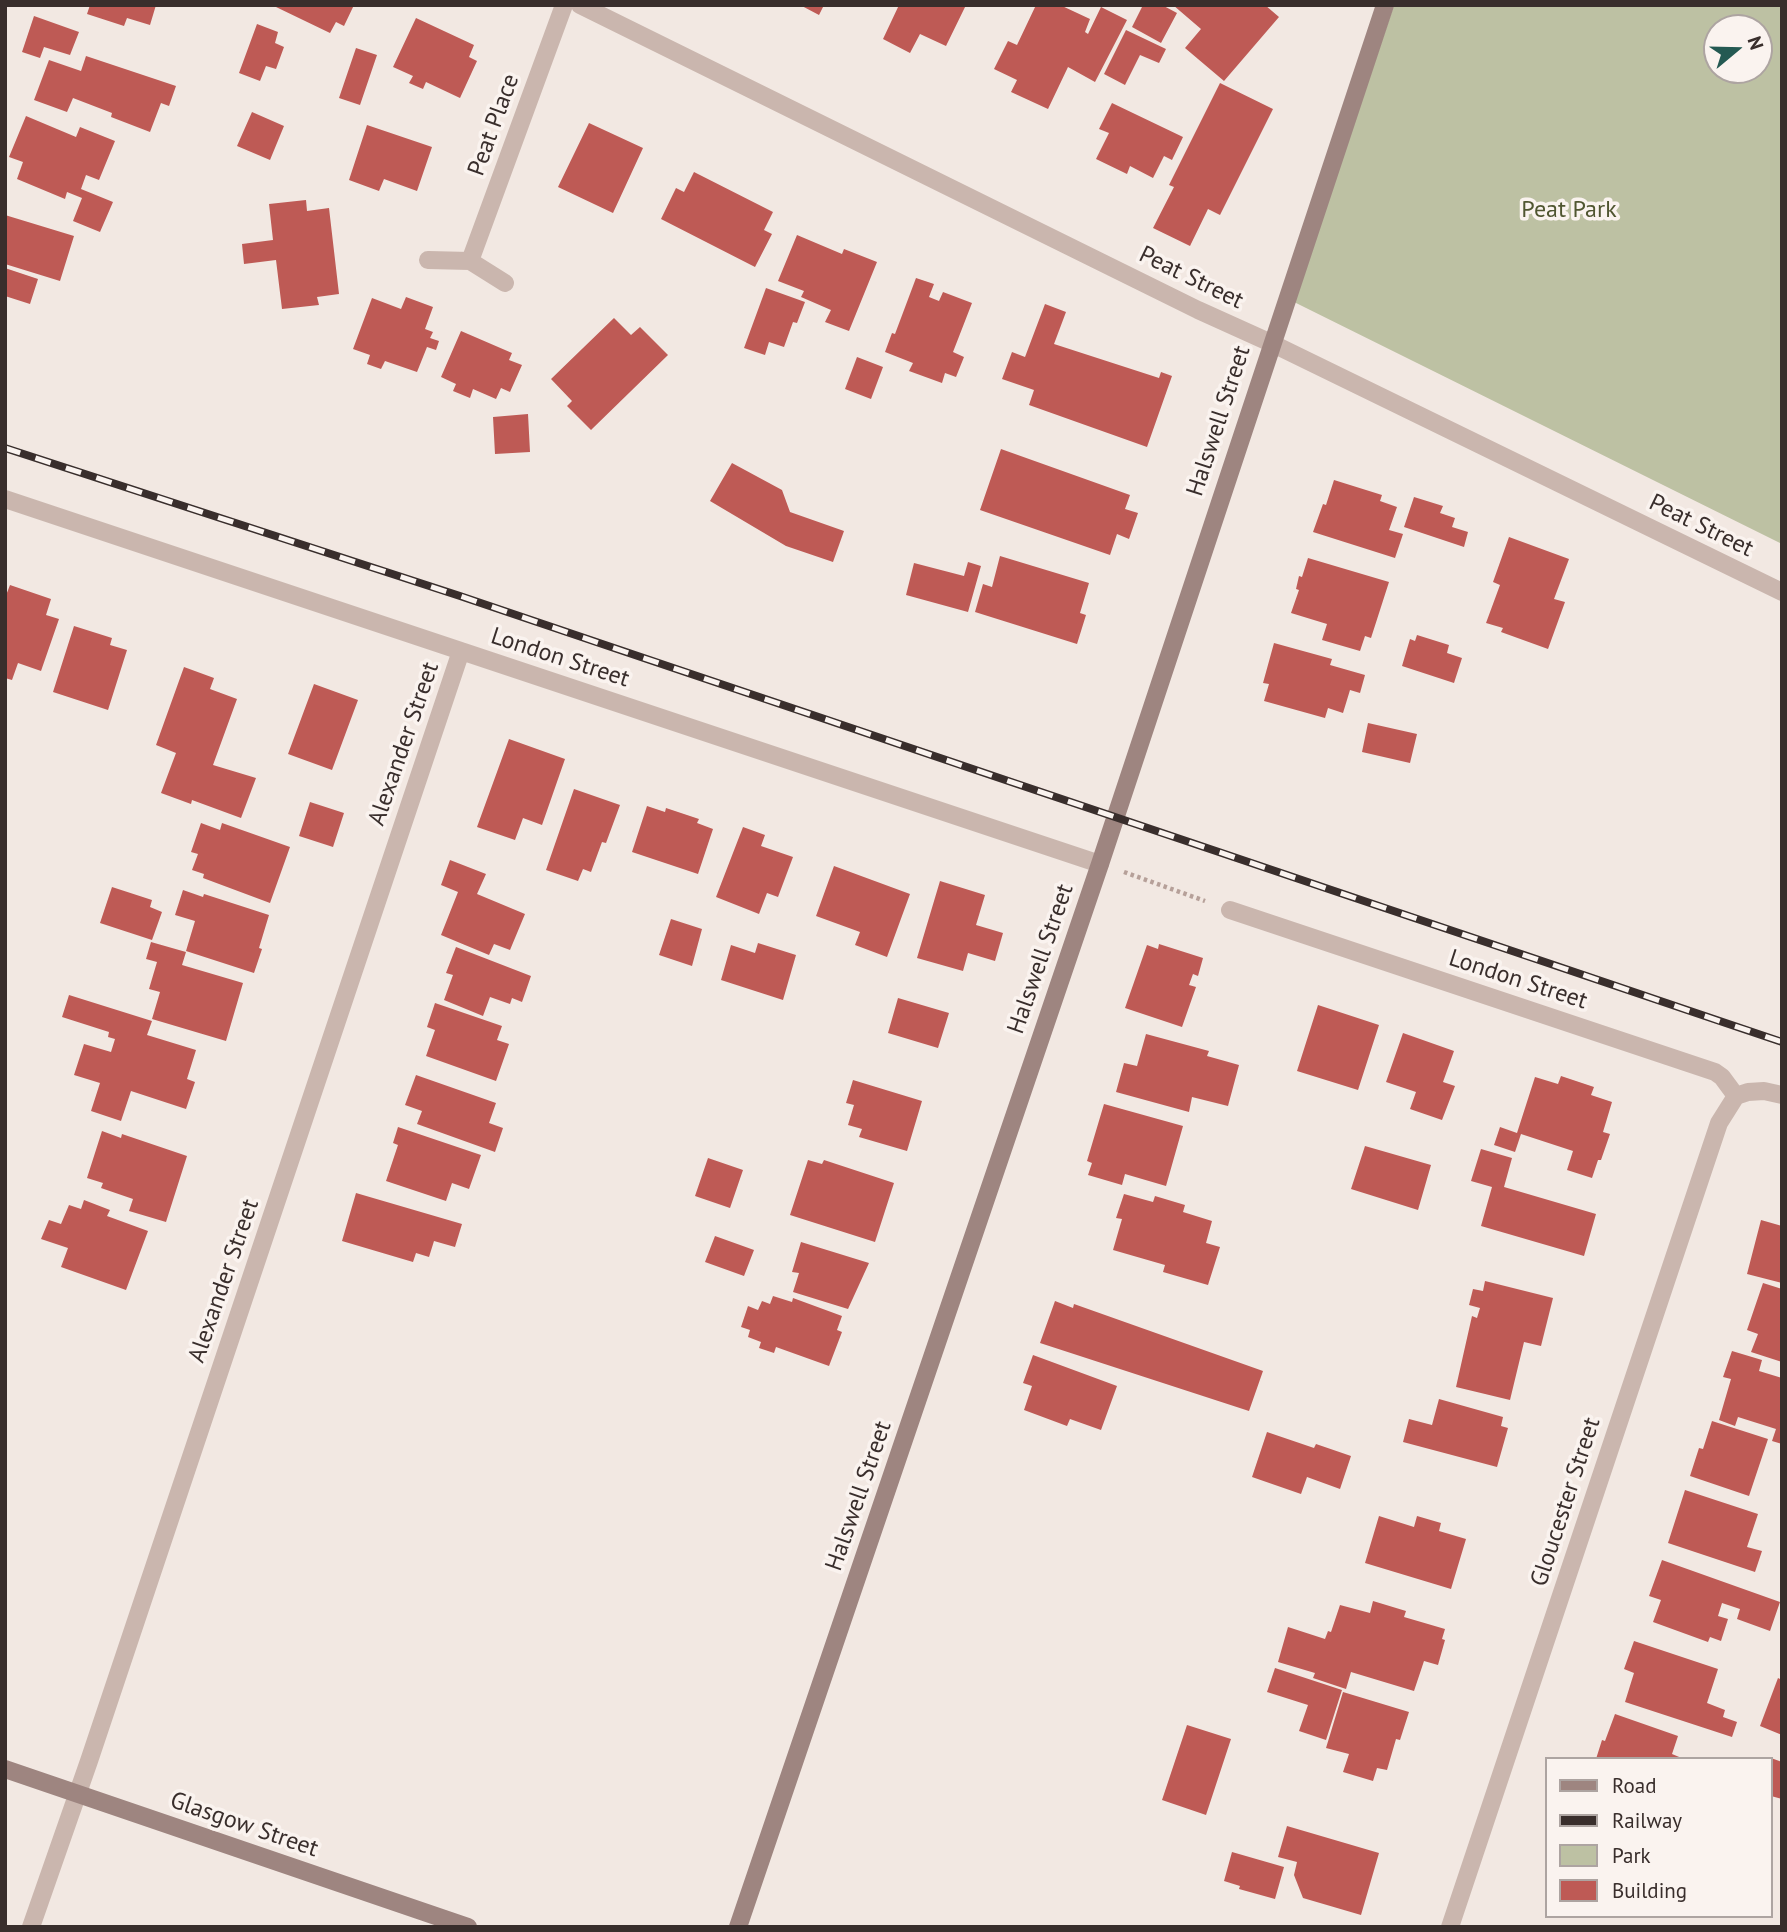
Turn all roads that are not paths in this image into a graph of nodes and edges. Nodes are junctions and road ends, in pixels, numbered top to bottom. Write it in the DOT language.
graph roads {
  1 [pos="564,5"];
  2 [pos="580,5"];
  3 [pos="1384,5"];
  4 [pos="428,261"];
  5 [pos="470,261"];
  6 [pos="505,283"];
  7 [pos="1271,343"];
  8 [pos="5,499"];
  9 [pos="1782,592"];
  10 [pos="461,651"];
  11 [pos="1100,864"];
  12 [pos="1230,910"];
  13 [pos="1782,1095"];
  14 [pos="1736,1096"];
  15 [pos="5,1769"];
  16 [pos="78,1794"];
  17 [pos="32,1927"];
  18 [pos="468,1927"];
  19 [pos="738,1927"];
  20 [pos="1450,1927"];
  1 -- 5 [label="street, Peat Place"];
  2 -- 7 [label="street, Peat Street"];
  3 -- 7 [label="street, Halswell Street"];
  4 -- 5 [label="street"];
  5 -- 6 [label="street"];
  7 -- 9 [label="street, Peat Street"];
  7 -- 11 [label="street, Halswell Street"];
  8 -- 10 [label="street, London Street"];
  10 -- 11 [label="street, London Street"];
  10 -- 16 [label="street, Alexander Street"];
  11 -- 19 [label="street, Halswell Street"];
  12 -- 14 [label="street, London Street"];
  13 -- 14 [label="street"];
  14 -- 20 [label="street, Gloucester Street"];
  15 -- 16 [label="street, Glasgow Street"];
  16 -- 17 [label="street, Alexander Street"];
  16 -- 18 [label="street, Glasgow Street"];
}
